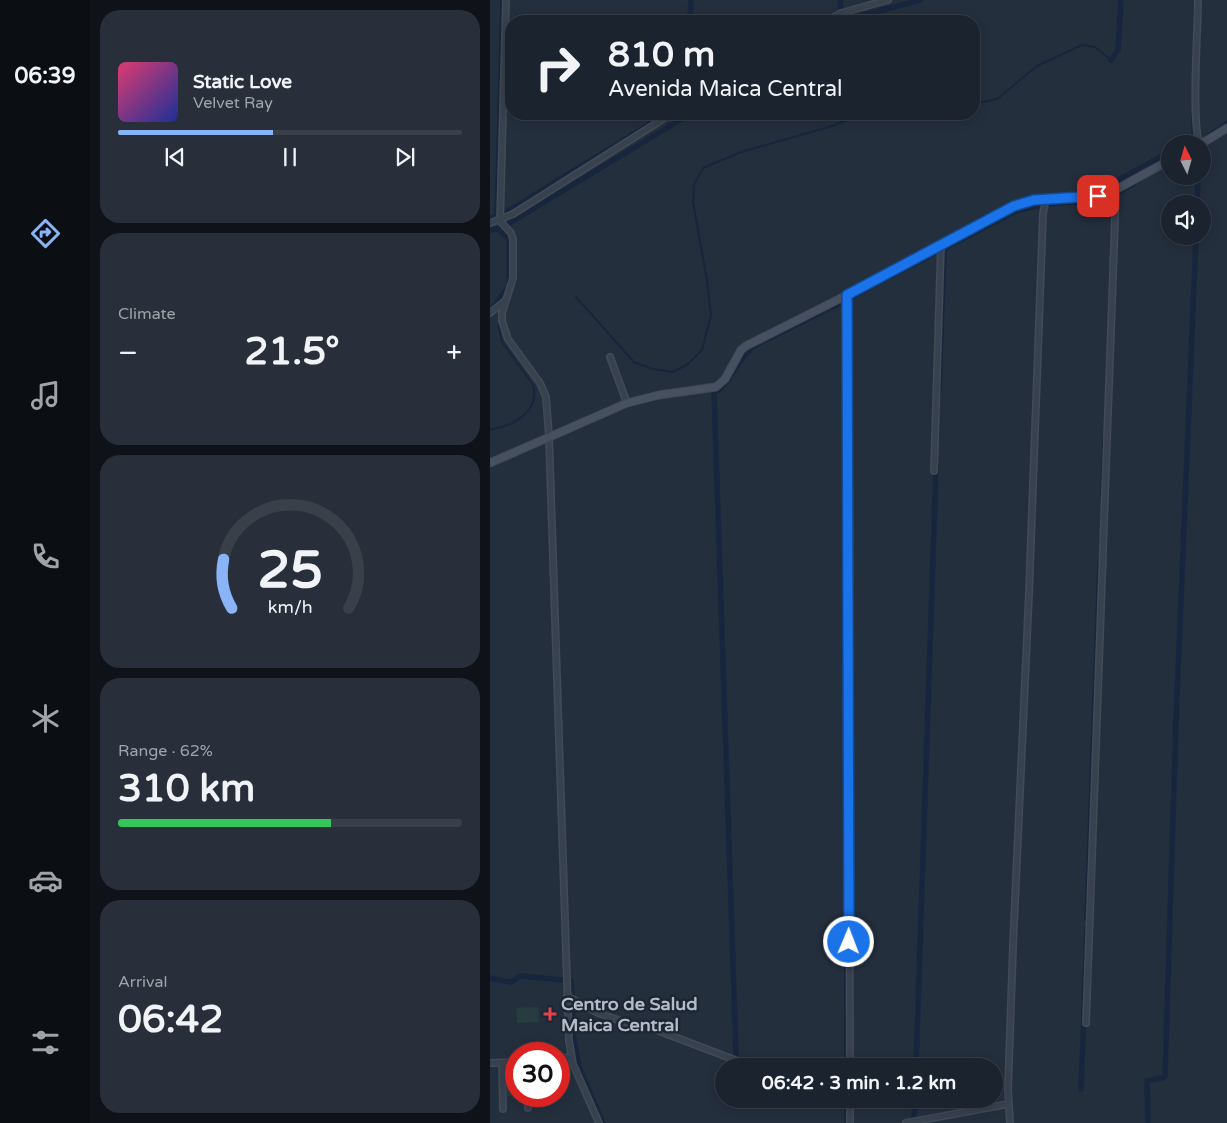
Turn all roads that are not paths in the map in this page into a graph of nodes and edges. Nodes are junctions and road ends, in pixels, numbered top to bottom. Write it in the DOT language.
graph roads {
  1 [pos="506,0"];
  2 [pos="888,0"];
  3 [pos="1198,0"];
  4 [pos="506,15"];
  5 [pos="836,15"];
  6 [pos="505,37"];
  7 [pos="661,120"];
  8 [pos="1227,128"];
  9 [pos="1199,135"];
  10 [pos="1211,138"];
  11 [pos="1161,165"];
  12 [pos="1116,190"];
  13 [pos="1046,198"];
  14 [pos="500,221"];
  15 [pos="490,223"];
  16 [pos="941,244"];
  17 [pos="847,295"];
  18 [pos="506,300"];
  19 [pos="490,313"];
  20 [pos="610,357"];
  21 [pos="627,403"];
  22 [pos="549,436"];
  23 [pos="490,463"];
  24 [pos="934,471"];
  25 [pos="567,996"];
  26 [pos="1086,1023"];
  27 [pos="571,1057"];
  28 [pos="730,1058"];
  29 [pos="850,1058"];
  30 [pos="490,1063"];
  31 [pos="502,1063"];
  32 [pos="505,1063"];
  33 [pos="1008,1104"];
  34 [pos="850,1108"];
  35 [pos="503,1109"];
  36 [pos="599,1123"];
  37 [pos="850,1123"];
  38 [pos="906,1123"];
  39 [pos="1010,1123"];
  1 -- 4 [label="street"];
  2 -- 5 [label="street"];
  3 -- 9 [label="street"];
  6 -- 14 [label="street"];
  7 -- 14 [label="street"];
  8 -- 10 [label="street"];
  11 -- 12 [label="street"];
  12 -- 13 [label="street"];
  12 -- 26 [label="street"];
  13 -- 16 [label="street"];
  13 -- 33 [label="street"];
  14 -- 15 [label="street"];
  14 -- 18 [label="street"];
  16 -- 17 [label="street"];
  16 -- 24 [label="street"];
  17 -- 21 [label="street"];
  17 -- 29 [label="street"];
  18 -- 19 [label="street"];
  18 -- 22 [label="street"];
  20 -- 21 [label="street"];
  21 -- 22 [label="street"];
  22 -- 23 [label="street"];
  22 -- 25 [label="street"];
  25 -- 27 [label="street"];
  25 -- 28 [label="street"];
  27 -- 36 [label="street"];
  30 -- 31 [label="street"];
  31 -- 32 [label="street"];
  31 -- 35 [label="street"];
  33 -- 38 [label="street"];
  33 -- 39 [label="street"];
  34 -- 37 [label="street"];
}
